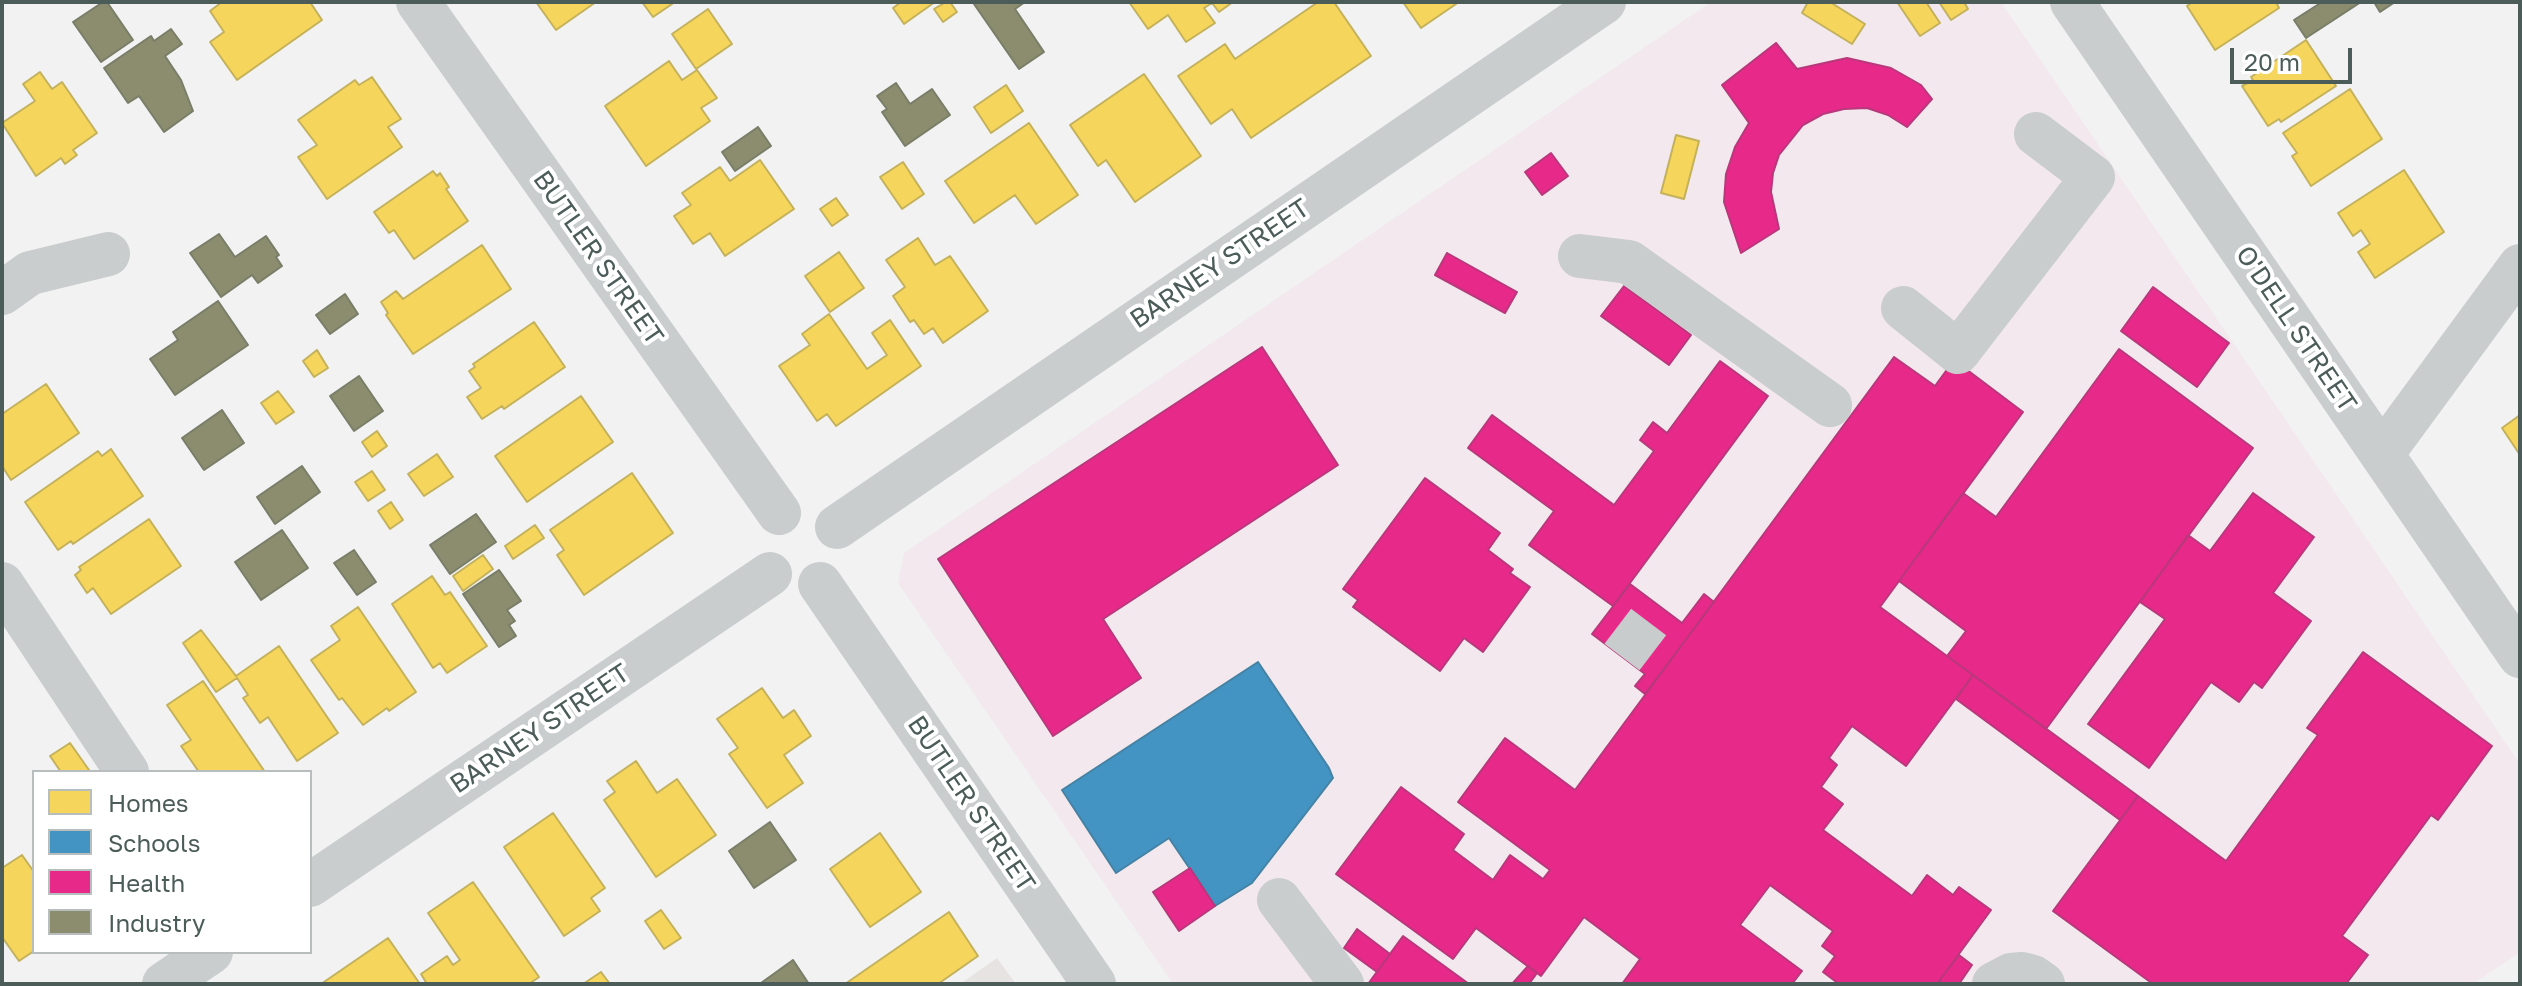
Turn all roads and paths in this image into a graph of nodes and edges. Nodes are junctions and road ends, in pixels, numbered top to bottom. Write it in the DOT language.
graph roads {
  1 [pos="1604,2"];
  2 [pos="2072,2"];
  3 [pos="421,3"];
  4 [pos="2036,134"];
  5 [pos="108,254"];
  6 [pos="1580,256"];
  7 [pos="2520,266"];
  8 [pos="2,293"];
  9 [pos="1903,308"];
  10 [pos="1830,405"];
  11 [pos="2382,454"];
  12 [pos="779,513"];
  13 [pos="837,527"];
  14 [pos="770,574"];
  15 [pos="2,584"];
  16 [pos="820,584"];
  17 [pos="2520,656"];
  18 [pos="126,770"];
  19 [pos="312,884"];
  20 [pos="1279,900"];
  21 [pos="208,954"];
  22 [pos="164,984"];
  23 [pos="1094,984"];
  24 [pos="1342,984"];
  25 [pos="1994,984"];
  26 [pos="2043,984"];
  1 -- 13 [label="street, BARNEY STREET"];
  2 -- 11 [label="street, O'DELL STREET"];
  3 -- 12 [label="street, BUTLER STREET"];
  4 -- 9 [label="street"];
  5 -- 8 [label="street"];
  6 -- 10 [label="street"];
  7 -- 11 [label="street"];
  11 -- 17 [label="street, O'DELL STREET"];
  12 -- 13 [label="street"];
  12 -- 14 [label="street"];
  13 -- 16 [label="street"];
  14 -- 16 [label="street"];
  14 -- 19 [label="street, BARNEY STREET"];
  15 -- 18 [label="street"];
  16 -- 23 [label="street, BUTLER STREET"];
  20 -- 24 [label="street"];
  21 -- 22 [label="street"];
  25 -- 26 [label="street"];
}
